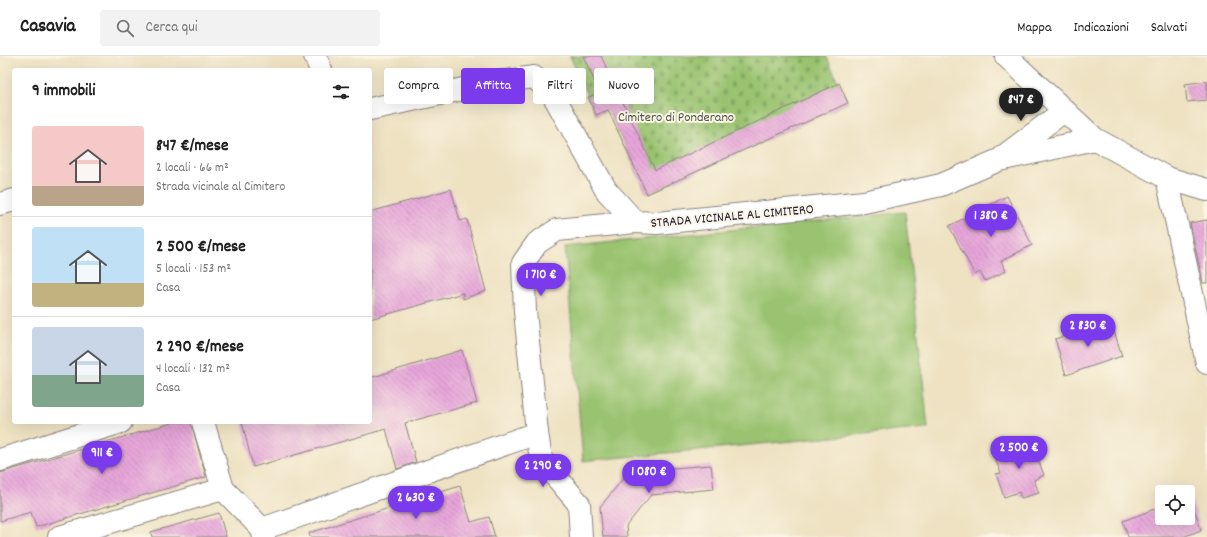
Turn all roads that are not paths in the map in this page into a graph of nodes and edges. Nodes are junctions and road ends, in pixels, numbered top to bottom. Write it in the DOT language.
graph roads {
  1 [pos="316,56"];
  2 [pos="1006,56"];
  3 [pos="320,68"];
  4 [pos="372,109"];
  5 [pos="1064,111"];
  6 [pos="1095,140"];
  7 [pos="999,160"];
  8 [pos="1167,178"];
  9 [pos="1207,190"];
  10 [pos="12,201"];
  11 [pos="0,204"];
  12 [pos="635,222"];
  13 [pos="1207,363"];
  14 [pos="115,424"];
  15 [pos="204,424"];
  16 [pos="537,433"];
  17 [pos="0,460"];
  18 [pos="223,489"];
  19 [pos="263,533"];
  20 [pos="60,537"];
  21 [pos="581,537"];
  1 -- 3 [label="street"];
  2 -- 5 [label="street"];
  4 -- 12 [label="street, STRADA VICINALE AL CIMITERO"];
  5 -- 6 [label="street"];
  5 -- 7 [label="street, STRADA VICINALE AL CIMITERO"];
  6 -- 7 [label="street, STRADA VICINALE AL CIMITERO"];
  6 -- 8 [label="street"];
  7 -- 12 [label="street, STRADA VICINALE AL CIMITERO"];
  8 -- 9 [label="street"];
  8 -- 13 [label="street"];
  10 -- 11 [label="street"];
  12 -- 16 [label="street"];
  14 -- 17 [label="street"];
  15 -- 18 [label="street"];
  16 -- 19 [label="street"];
  16 -- 21 [label="street"];
  18 -- 19 [label="street"];
  18 -- 20 [label="street"];
}
